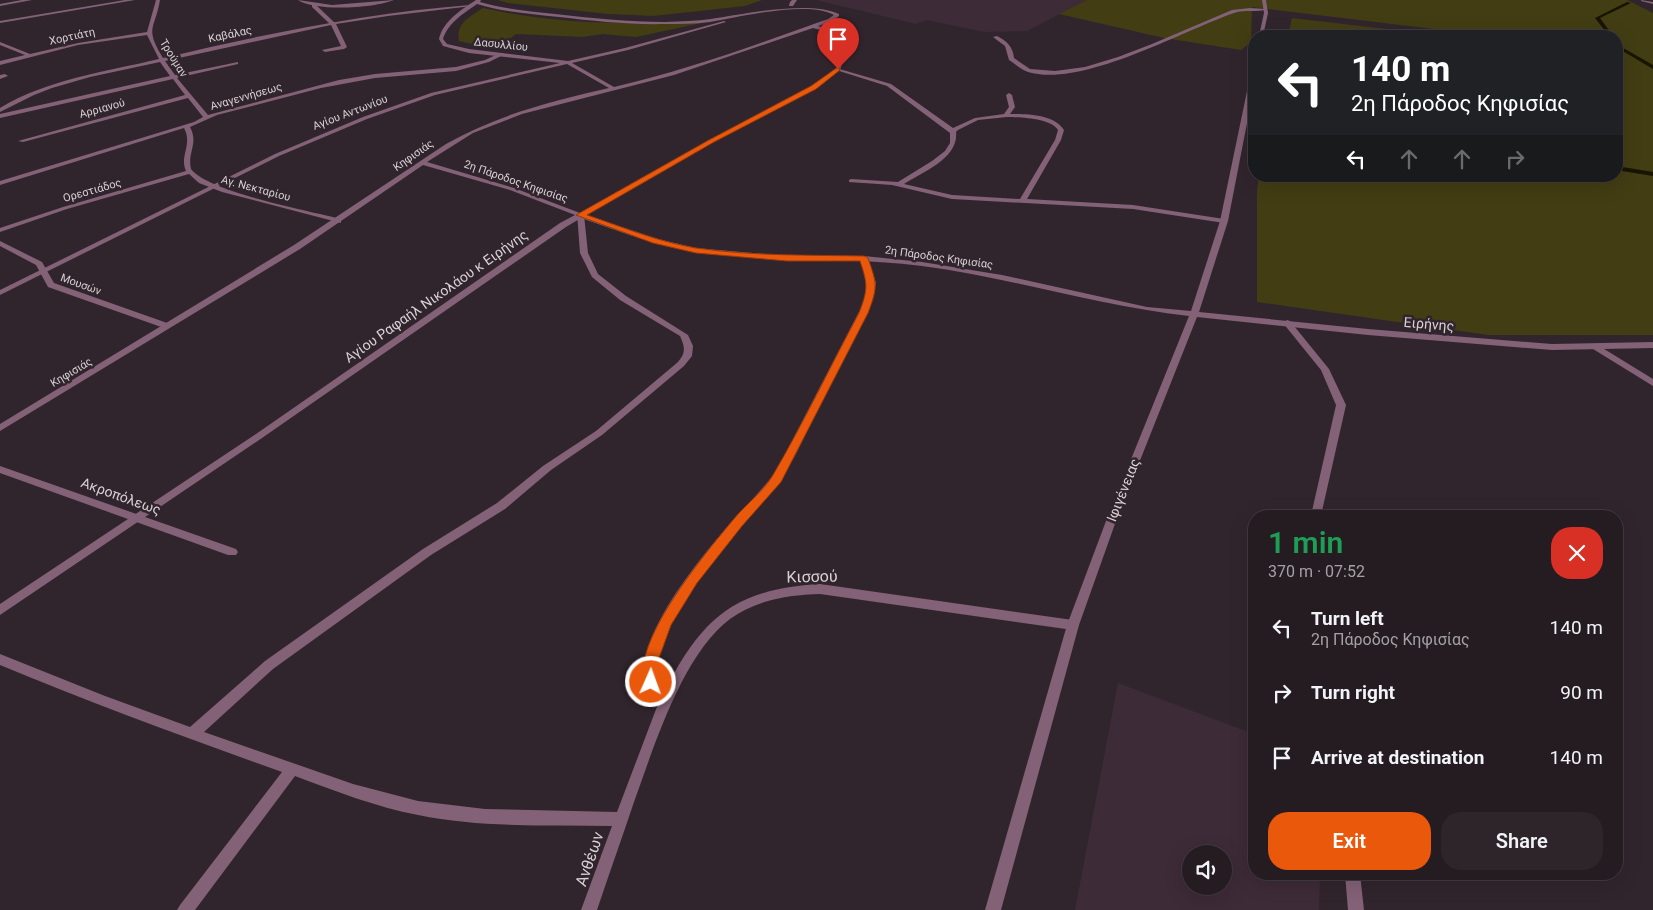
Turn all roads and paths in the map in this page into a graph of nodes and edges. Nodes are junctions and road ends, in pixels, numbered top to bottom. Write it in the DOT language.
graph roads {
  1 [pos="30,0"];
  2 [pos="133,0"];
  3 [pos="158,0"];
  4 [pos="300,0"];
  5 [pos="392,0"];
  6 [pos="1264,0"];
  7 [pos="1643,0"];
  8 [pos="477,1"];
  9 [pos="793,2"];
  10 [pos="1653,3"];
  11 [pos="0,4"];
  12 [pos="314,6"];
  13 [pos="470,6"];
  14 [pos="1265,9"];
  15 [pos="731,17"];
  16 [pos="0,22"];
  17 [pos="333,24"];
  18 [pos="813,26"];
  19 [pos="1262,30"];
  20 [pos="149,33"];
  21 [pos="995,37"];
  22 [pos="0,43"];
  23 [pos="325,50"];
  24 [pos="502,54"];
  25 [pos="30,56"];
  26 [pos="162,60"];
  27 [pos="0,62"];
  28 [pos="566,62"];
  29 [pos="236,63"];
  30 [pos="838,69"];
  31 [pos="173,77"];
  32 [pos="614,89"];
  33 [pos="1009,95"];
  34 [pos="189,96"];
  35 [pos="1248,102"];
  36 [pos="0,110"];
  37 [pos="0,116"];
  38 [pos="1005,116"];
  39 [pos="207,118"];
  40 [pos="186,126"];
  41 [pos="953,131"];
  42 [pos="21,141"];
  43 [pos="421,162"];
  44 [pos="190,172"];
  45 [pos="851,181"];
  46 [pos="0,183"];
  47 [pos="898,185"];
  48 [pos="214,188"];
  49 [pos="1023,200"];
  50 [pos="580,215"];
  51 [pos="338,221"];
  52 [pos="1224,221"];
  53 [pos="0,230"];
  54 [pos="0,243"];
  55 [pos="864,258"];
  56 [pos="43,271"];
  57 [pos="0,294"];
  58 [pos="1194,314"];
  59 [pos="1287,323"];
  60 [pos="167,326"];
  61 [pos="1653,345"];
  62 [pos="1596,347"];
  63 [pos="1653,383"];
  64 [pos="0,428"];
  65 [pos="0,469"];
  66 [pos="1317,510"];
  67 [pos="136,517"];
  68 [pos="232,552"];
  69 [pos="0,610"];
  70 [pos="1073,625"];
  71 [pos="0,659"];
  72 [pos="666,703"];
  73 [pos="192,734"];
  74 [pos="292,769"];
  75 [pos="621,819"];
  76 [pos="1354,880"];
  77 [pos="185,910"];
  78 [pos="589,910"];
  79 [pos="993,910"];
  80 [pos="1356,910"];
  1 -- 11 [label="street"];
  2 -- 16 [label="street"];
  3 -- 20 [label="street, Τρούμαν"];
  4 -- 12 [label="street"];
  5 -- 12 [label="street"];
  6 -- 14 [label="street"];
  7 -- 10 [label="street"];
  8 -- 13 [label="street, Δασυλλίου"];
  8 -- 15 [label="street"];
  9 -- 15 [label="street"];
  9 -- 18 [label="street, Κηφισιάς"];
  12 -- 17 [label="street"];
  13 -- 17 [label="street, Καβάλας"];
  13 -- 24 [label="street, Δασυλλίου"];
  14 -- 19 [label="street"];
  14 -- 21 [label="street"];
  15 -- 28 [label="street, Αγίου Αντωνίου"];
  17 -- 23 [label="street"];
  17 -- 26 [label="street, Καβάλας"];
  18 -- 30 [label="street, Αγίου Ραφαήλ Νικολάου κ Ειρήνης"];
  18 -- 32 [label="street, Κηφισιάς"];
  20 -- 25 [label="street, Χορτιάτη"];
  20 -- 26 [label="street, Τρούμαν"];
  22 -- 25 [label="street"];
  24 -- 28 [label="street, Δασυλλίου"];
  24 -- 39 [label="street, Αναγεννήσεως"];
  25 -- 27 [label="street, Χορτιάτη"];
  26 -- 31 [label="street, Τρούμαν"];
  26 -- 36 [label="street, Καβάλας"];
  28 -- 32 [label="street, Δασυλλίου"];
  28 -- 48 [label="street, Αγίου Αντωνίου"];
  29 -- 31 [label="street"];
  30 -- 41 [label="street"];
  30 -- 50 [label="street, Αγίου Ραφαήλ Νικολάου κ Ειρήνης"];
  31 -- 34 [label="street, Τρούμαν"];
  31 -- 37 [label="street"];
  32 -- 43 [label="street, Κηφισιάς"];
  33 -- 38 [label="street"];
  34 -- 39 [label="street, Τρούμαν"];
  34 -- 42 [label="street, Αρριανού"];
  35 -- 52 [label="street, Ιφιγένειας"];
  38 -- 41 [label="street"];
  38 -- 49 [label="street"];
  39 -- 40 [label="street, Αναγεννήσεως"];
  40 -- 44 [label="street"];
  40 -- 46 [label="street, Αναγεννήσεως"];
  41 -- 47 [label="street"];
  43 -- 50 [label="street, 2η Πάροδος Κηφισίας"];
  43 -- 51 [label="street, Κηφισιάς"];
  44 -- 48 [label="street, Αγ. Νεκταρίου"];
  44 -- 53 [label="street, Ορεστιάδος"];
  45 -- 47 [label="street"];
  47 -- 49 [label="street"];
  48 -- 51 [label="street, Αγ. Νεκταρίου"];
  48 -- 56 [label="street, Αγίου Αντωνίου"];
  49 -- 52 [label="street"];
  50 -- 55 [label="street, 2η Πάροδος Κηφισίας"];
  50 -- 67 [label="street, Αγίου Ραφαήλ Νικολάου κ Ειρήνης"];
  50 -- 73 [label="street"];
  51 -- 60 [label="street, Κηφισιάς"];
  52 -- 58 [label="street, Ιφιγένειας"];
  54 -- 56 [label="street, Μουσών"];
  55 -- 58 [label="street, 2η Πάροδος Κηφισίας"];
  55 -- 72 [label="street"];
  56 -- 57 [label="street, Αγίου Αντωνίου"];
  56 -- 60 [label="street, Μουσών"];
  58 -- 59 [label="street, Ειρήνης"];
  58 -- 70 [label="street, Ιφιγένειας"];
  59 -- 62 [label="street, Ειρήνης"];
  59 -- 66 [label="street"];
  60 -- 64 [label="street, Κηφισιάς"];
  61 -- 62 [label="street, Ειρήνης"];
  62 -- 63 [label="street"];
  65 -- 67 [label="street, Ακροπόλεως"];
  67 -- 68 [label="street, Ακροπόλεως"];
  67 -- 69 [label="street, Αγίου Ραφαήλ Νικολάου κ Ειρήνης"];
  70 -- 72 [label="street, Κισσού"];
  70 -- 79 [label="street, Ιφιγένειας"];
  71 -- 73 [label="street"];
  72 -- 75 [label="street, Κισσού"];
  73 -- 74 [label="street"];
  74 -- 75 [label="street"];
  74 -- 77 [label="street"];
  75 -- 78 [label="street, Ανθέων"];
  76 -- 80 [label="street"];
}
